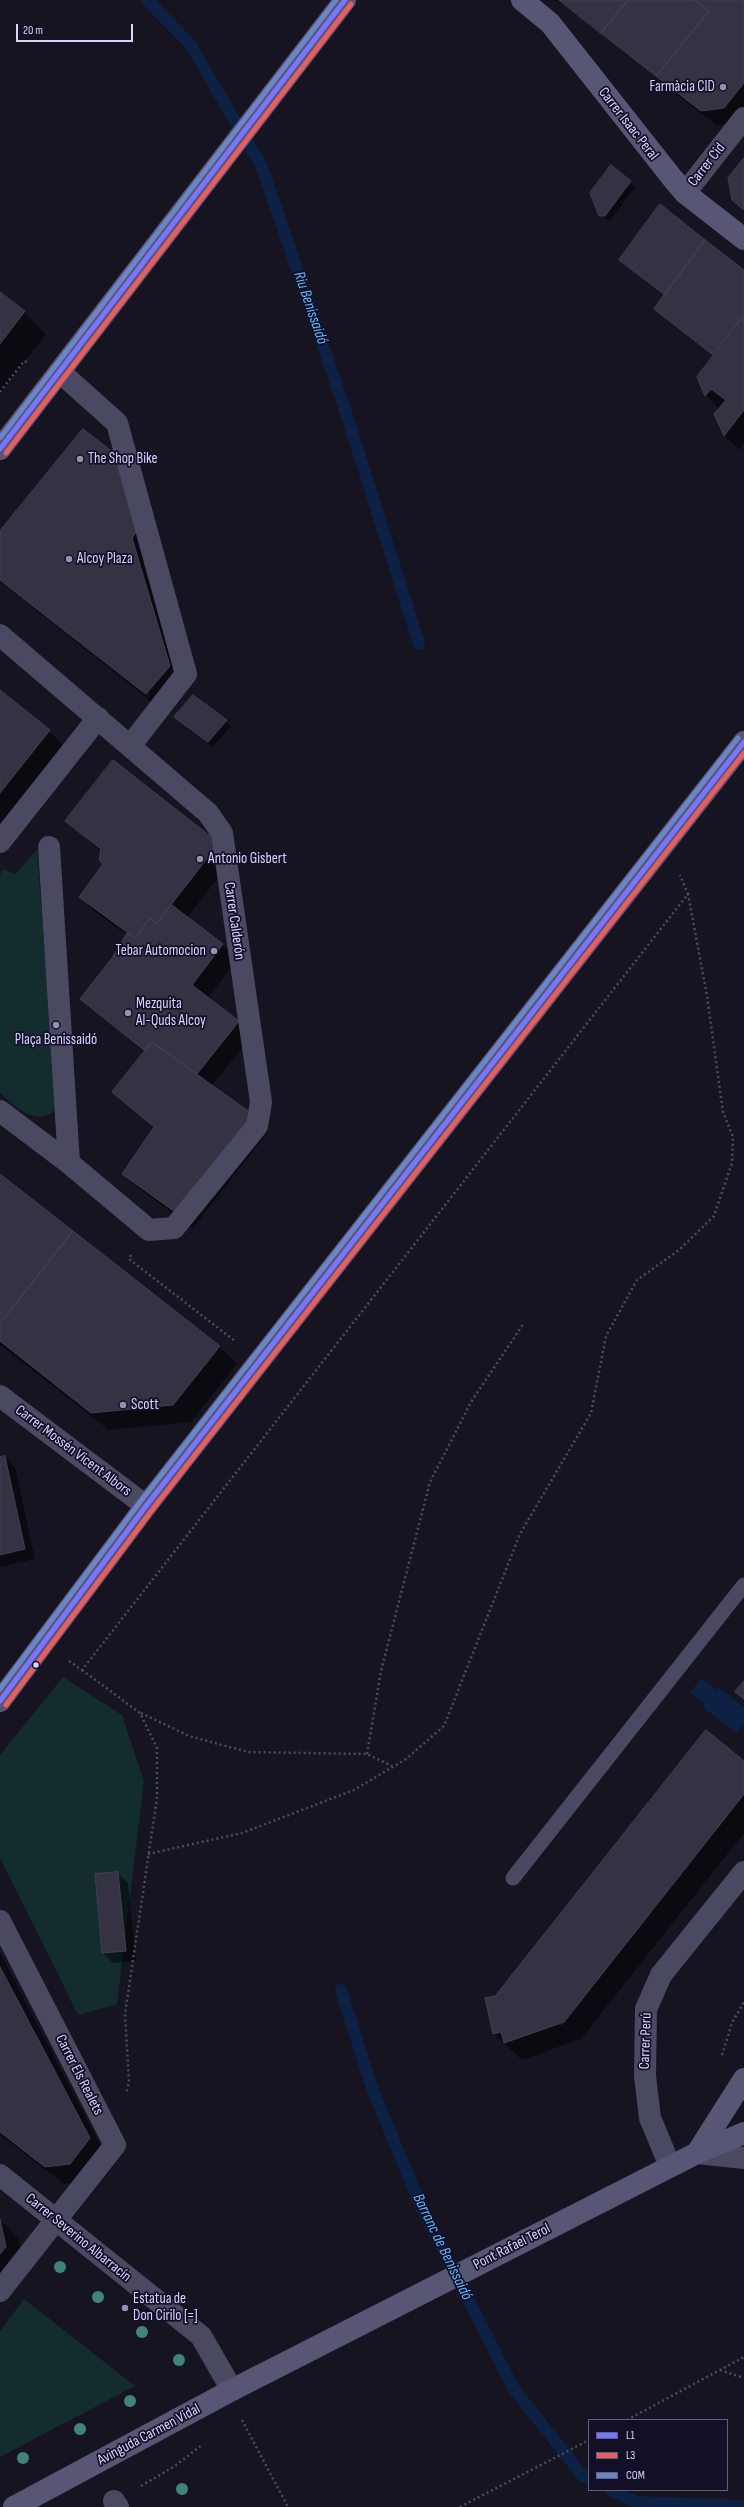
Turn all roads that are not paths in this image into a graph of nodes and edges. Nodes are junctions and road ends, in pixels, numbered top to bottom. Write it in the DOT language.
graph roads {
  1 [pos="345,0"];
  2 [pos="522,0"];
  3 [pos="744,118"];
  4 [pos="685,193"];
  5 [pos="744,239"];
  6 [pos="60,372"];
  7 [pos="0,449"];
  8 [pos="0,635"];
  9 [pos="98,718"];
  10 [pos="744,742"];
  11 [pos="130,746"];
  12 [pos="0,842"];
  13 [pos="49,847"];
  14 [pos="0,1111"];
  15 [pos="69,1163"];
  16 [pos="0,1396"];
  17 [pos="146,1506"];
  18 [pos="744,1585"];
  19 [pos="0,1701"];
  20 [pos="744,1872"];
  21 [pos="513,1878"];
  22 [pos="0,1921"];
  23 [pos="744,2079"];
  24 [pos="744,2133"];
  25 [pos="744,2158"];
  26 [pos="684,2160"];
  27 [pos="0,2175"];
  28 [pos="56,2220"];
  29 [pos="0,2292"];
  30 [pos="284,2364"];
  31 [pos="232,2390"];
  32 [pos="14,2507"];
  1 -- 6 [label="main road"];
  2 -- 4 [label="street, Carrer Isaac Peral"];
  3 -- 4 [label="street, Carrer Cid"];
  4 -- 5 [label="street, Carrer Isaac Peral"];
  6 -- 7 [label="main road"];
  6 -- 11 [label="street"];
  8 -- 9 [label="street, Carrer Calderón"];
  9 -- 11 [label="street, Carrer Calderón"];
  9 -- 12 [label="street"];
  10 -- 17 [label="main road"];
  11 -- 15 [label="street, Carrer Calderón"];
  13 -- 15 [label="street"];
  14 -- 15 [label="street"];
  16 -- 17 [label="street, Carrer Mossén Vicent Albors"];
  17 -- 19 [label="main road"];
  18 -- 21 [label="lane"];
  20 -- 26 [label="street, Carrer Perú"];
  22 -- 28 [label="street, Carrer Els Realets"];
  23 -- 26 [label="street"];
  24 -- 26 [label="street, Pont Rafael Terol"];
  25 -- 26 [label="street"];
  26 -- 30 [label="street, Pont Rafael Terol"];
  27 -- 28 [label="street, Carrer Severino Albarracín"];
  28 -- 29 [label="street"];
  28 -- 31 [label="street, Carrer Severino Albarracín"];
  30 -- 31 [label="street, Avinguda Carmen Vidal"];
  31 -- 32 [label="street, Avinguda Carmen Vidal"];
}
